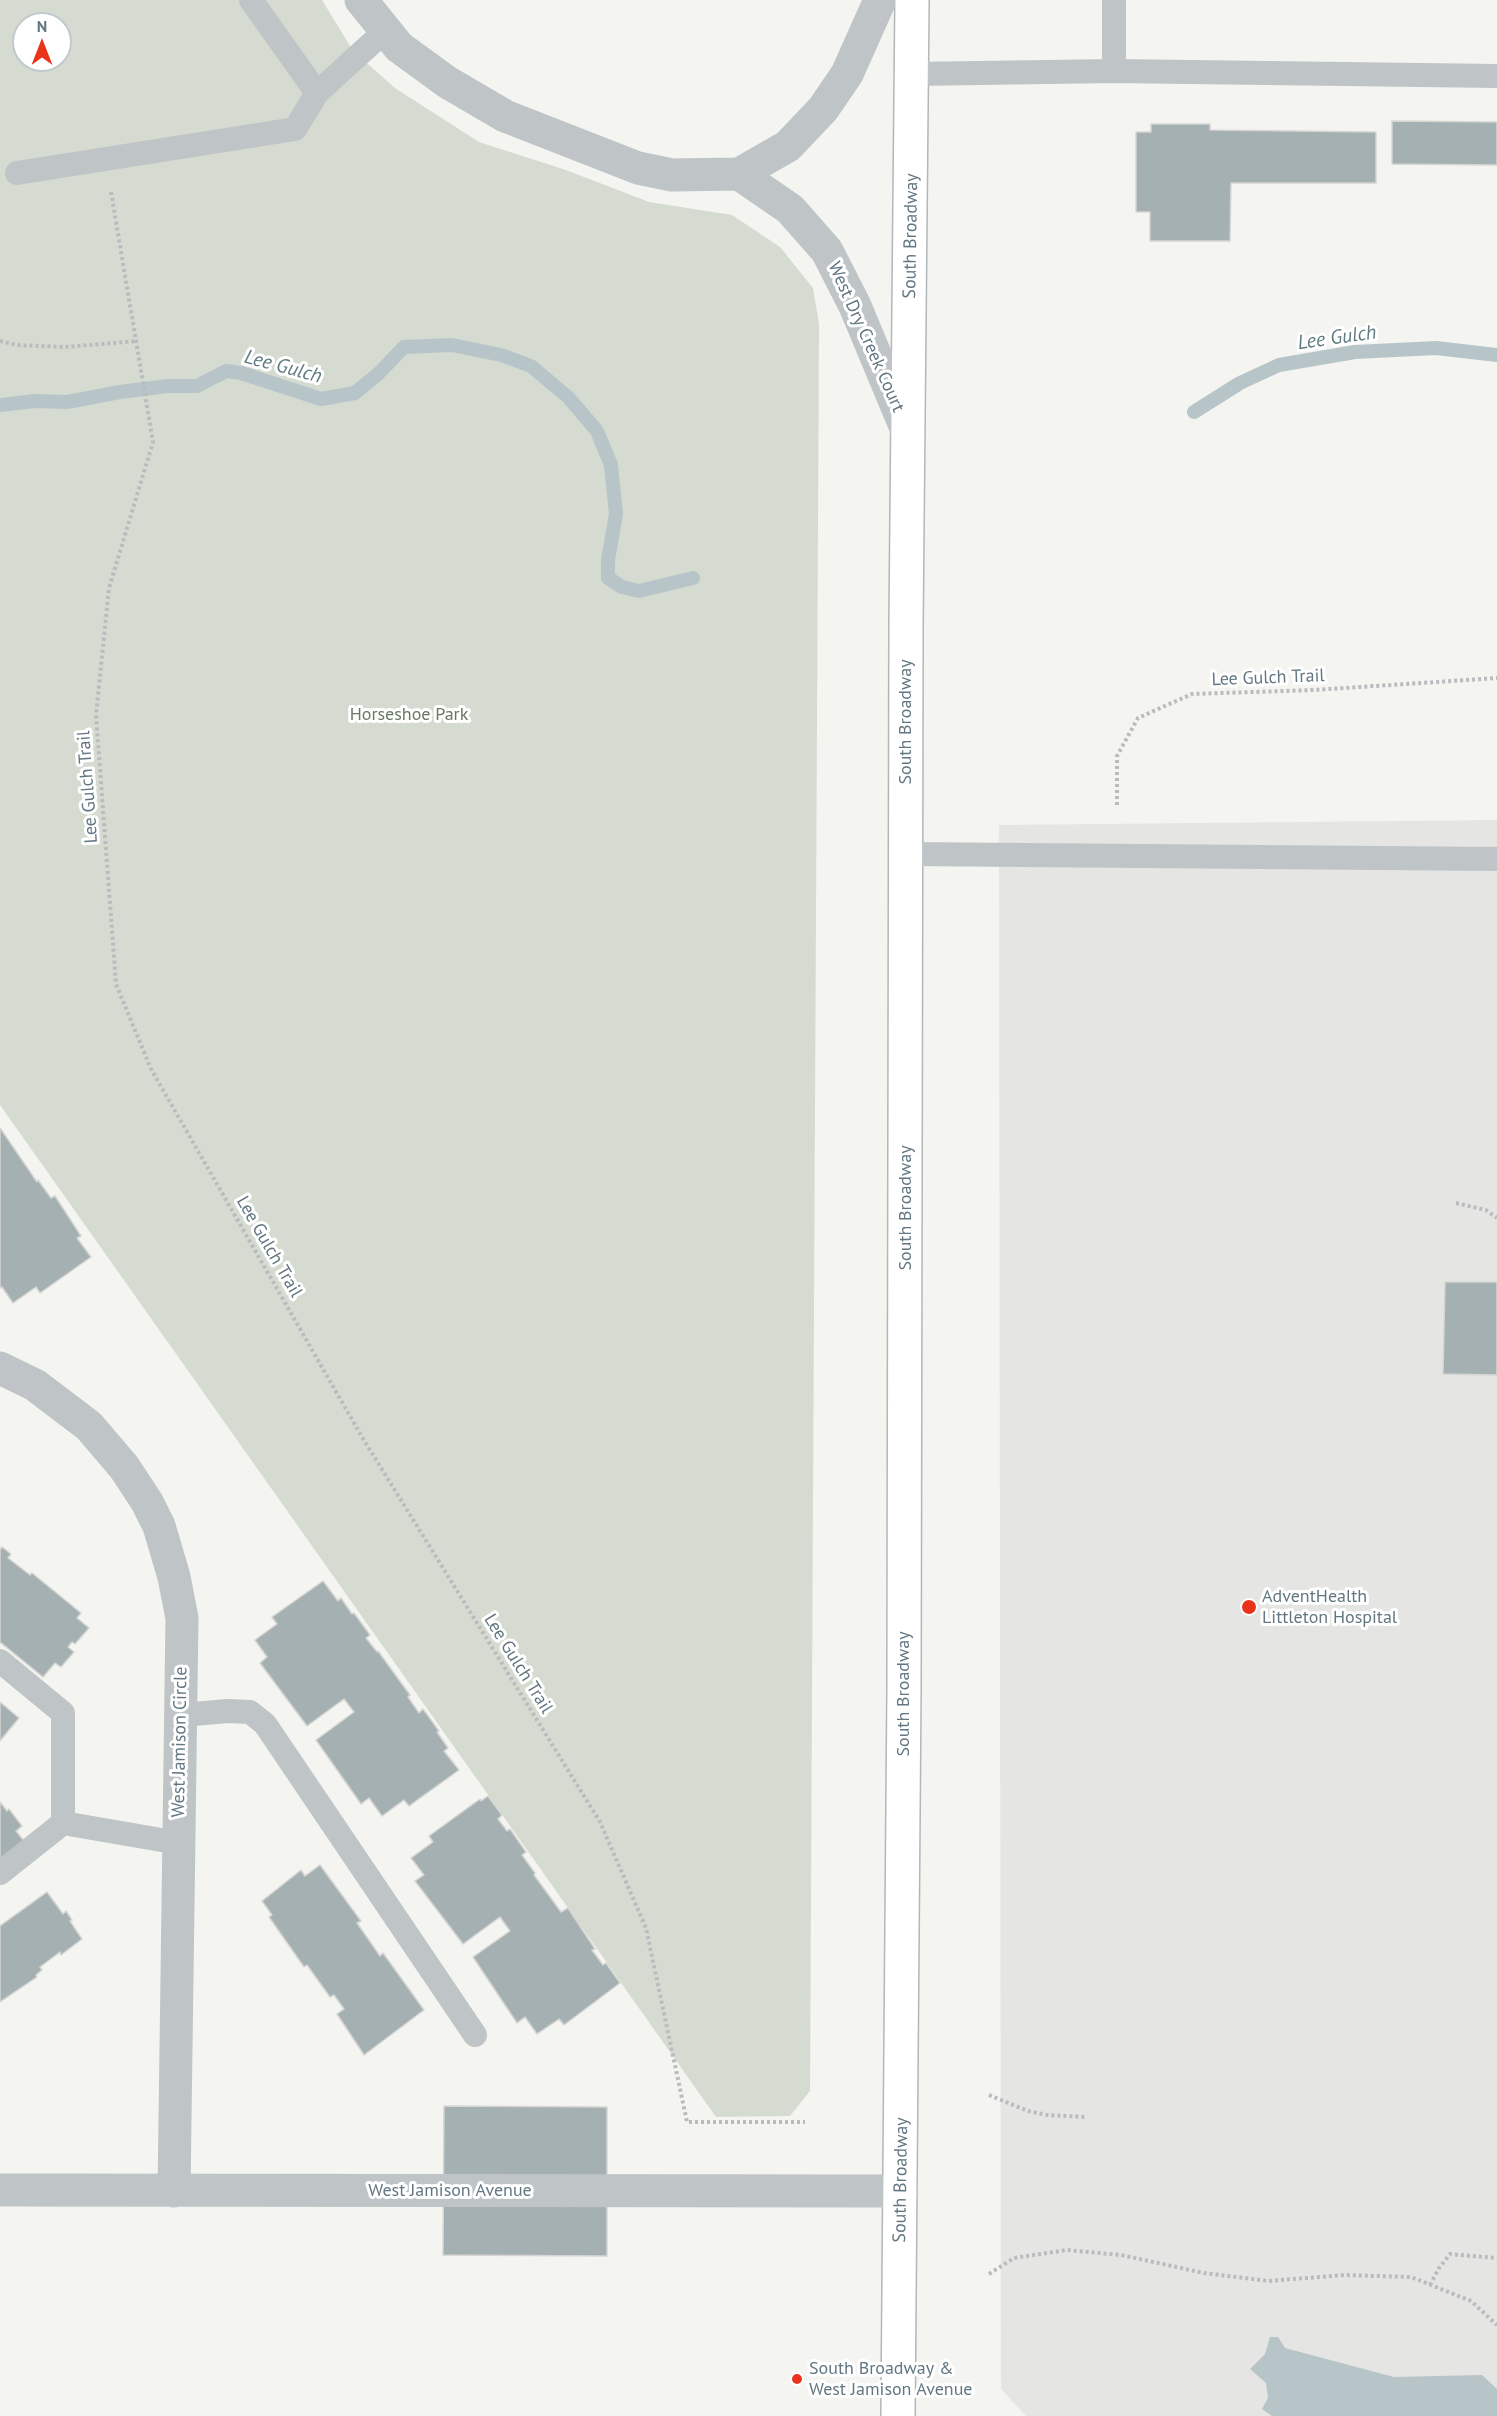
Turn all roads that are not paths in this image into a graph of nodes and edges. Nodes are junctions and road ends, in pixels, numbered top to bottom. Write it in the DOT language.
graph roads {
  1 [pos="251,0"];
  2 [pos="361,0"];
  3 [pos="880,0"];
  4 [pos="912,0"];
  5 [pos="1114,0"];
  6 [pos="385,31"];
  7 [pos="1114,71"];
  8 [pos="912,74"];
  9 [pos="1497,76"];
  10 [pos="317,93"];
  11 [pos="17,173"];
  12 [pos="738,174"];
  13 [pos="908,433"];
  14 [pos="906,854"];
  15 [pos="1497,859"];
  16 [pos="0,1368"];
  17 [pos="0,1660"];
  18 [pos="181,1715"];
  19 [pos="63,1823"];
  20 [pos="179,1843"];
  21 [pos="0,1873"];
  22 [pos="475,2035"];
  23 [pos="0,2190"];
  24 [pos="174,2191"];
  25 [pos="901,2191"];
  26 [pos="898,2416"];
  1 -- 10 [label="lane"];
  2 -- 6 [label="street"];
  3 -- 12 [label="street"];
  4 -- 8 [label="main road, South Broadway"];
  5 -- 7 [label="lane"];
  6 -- 10 [label="lane"];
  6 -- 12 [label="street"];
  7 -- 8 [label="lane"];
  7 -- 9 [label="lane"];
  8 -- 13 [label="main road, South Broadway"];
  10 -- 11 [label="lane"];
  12 -- 13 [label="street, West Dry Creek Court"];
  13 -- 14 [label="main road, South Broadway"];
  14 -- 15 [label="lane"];
  14 -- 25 [label="main road, South Broadway"];
  16 -- 18 [label="street, West Jamison Circle"];
  17 -- 19 [label="lane"];
  18 -- 20 [label="street, West Jamison Circle"];
  18 -- 22 [label="lane"];
  19 -- 20 [label="lane"];
  19 -- 21 [label="lane"];
  20 -- 24 [label="street, West Jamison Circle"];
  23 -- 24 [label="street, West Jamison Avenue"];
  24 -- 25 [label="street, West Jamison Avenue"];
  25 -- 26 [label="main road, South Broadway"];
}
